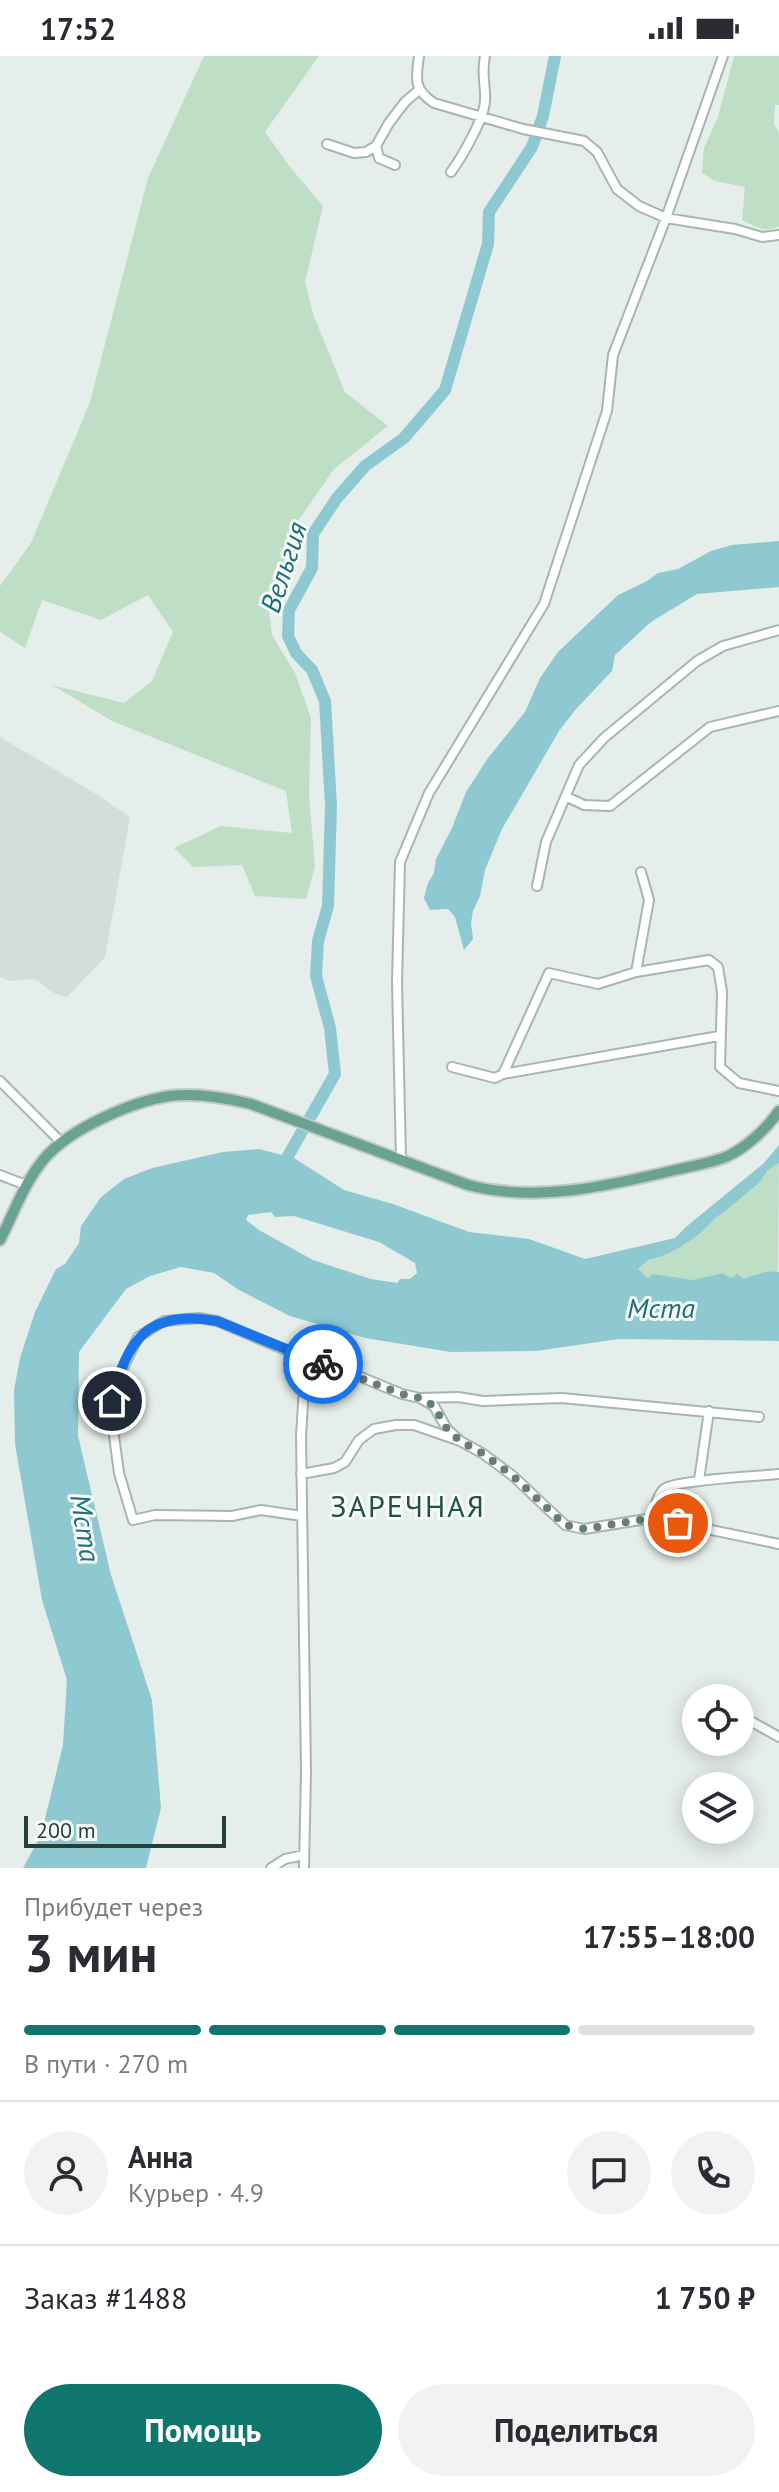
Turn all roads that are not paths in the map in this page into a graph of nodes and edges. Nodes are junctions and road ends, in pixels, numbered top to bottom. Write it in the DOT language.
graph roads {
  1 [pos="419,56"];
  2 [pos="485,56"];
  3 [pos="723,56"];
  4 [pos="420,89"];
  5 [pos="482,117"];
  6 [pos="327,144"];
  7 [pos="376,146"];
  8 [pos="395,165"];
  9 [pos="451,172"];
  10 [pos="666,218"];
  11 [pos="779,235"];
  12 [pos="779,630"];
  13 [pos="779,711"];
  14 [pos="567,797"];
  15 [pos="641,872"];
  16 [pos="537,886"];
  17 [pos="636,972"];
  18 [pos="719,1036"];
  19 [pos="452,1067"];
  20 [pos="503,1074"];
  21 [pos="0,1081"];
  22 [pos="779,1091"];
  23 [pos="779,1111"];
  24 [pos="61,1142"];
  25 [pos="401,1159"];
  26 [pos="0,1175"];
  27 [pos="26,1185"];
  28 [pos="0,1240"];
  29 [pos="309,1360"];
  30 [pos="420,1398"];
  31 [pos="709,1411"];
  32 [pos="759,1417"];
  33 [pos="460,1441"];
  34 [pos="301,1474"];
  35 [pos="779,1474"];
  36 [pos="699,1480"];
  37 [pos="302,1516"];
  38 [pos="653,1518"];
  39 [pos="779,1544"];
  40 [pos="754,1723"];
  41 [pos="779,1737"];
  42 [pos="304,1855"];
  43 [pos="271,1868"];
  44 [pos="304,1868"];
  1 -- 4 [label="street"];
  2 -- 5 [label="street"];
  3 -- 10 [label="street"];
  4 -- 5 [label="street"];
  4 -- 7 [label="street"];
  5 -- 9 [label="street"];
  5 -- 10 [label="street"];
  6 -- 7 [label="street"];
  7 -- 8 [label="street"];
  10 -- 11 [label="street"];
  10 -- 25 [label="street"];
  12 -- 14 [label="street"];
  13 -- 14 [label="street"];
  14 -- 16 [label="street"];
  15 -- 17 [label="street"];
  17 -- 18 [label="street"];
  17 -- 20 [label="street"];
  18 -- 20 [label="street"];
  18 -- 22 [label="street"];
  19 -- 20 [label="street"];
  21 -- 24 [label="street"];
  23 -- 25 [label="main road"];
  24 -- 25 [label="main road"];
  24 -- 27 [label="main road"];
  26 -- 27 [label="street"];
  27 -- 28 [label="main road"];
  29 -- 30 [label="street"];
  29 -- 34 [label="street"];
  29 -- 37 [label="street"];
  30 -- 31 [label="street"];
  30 -- 33 [label="street"];
  31 -- 32 [label="street"];
  31 -- 36 [label="street"];
  33 -- 34 [label="street"];
  33 -- 38 [label="street"];
  34 -- 37 [label="street"];
  35 -- 36 [label="street"];
  36 -- 38 [label="street"];
  37 -- 42 [label="street"];
  38 -- 39 [label="street"];
  40 -- 41 [label="street"];
  42 -- 43 [label="street"];
  42 -- 44 [label="street"];
}
